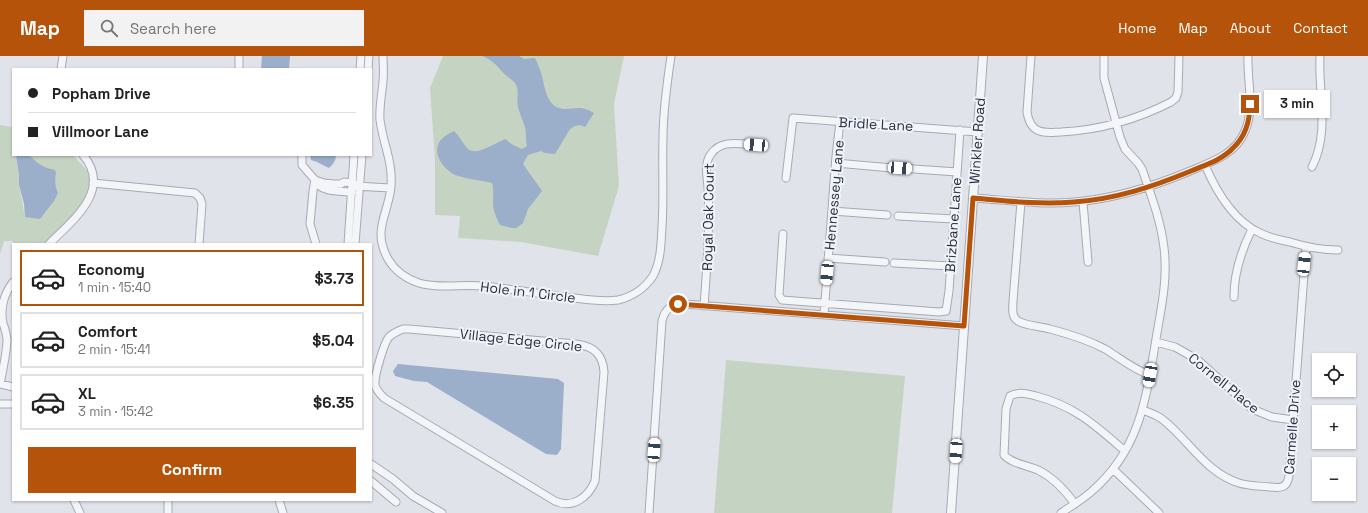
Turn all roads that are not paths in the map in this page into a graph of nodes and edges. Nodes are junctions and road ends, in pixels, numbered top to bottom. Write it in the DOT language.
graph roads {
  1 [pos="63,56"];
  2 [pos="239,56"];
  3 [pos="361,56"];
  4 [pos="369,56"];
  5 [pos="384,56"];
  6 [pos="671,56"];
  7 [pos="983,56"];
  8 [pos="1031,56"];
  9 [pos="1104,56"];
  10 [pos="1179,56"];
  11 [pos="1248,56"];
  12 [pos="1320,56"];
  13 [pos="61,68"];
  14 [pos="239,68"];
  15 [pos="360,68"];
  16 [pos="368,68"];
  17 [pos="840,122"];
  18 [pos="1116,124"];
  19 [pos="960,130"];
  20 [pos="978,132"];
  21 [pos="756,145"];
  22 [pos="84,156"];
  23 [pos="302,156"];
  24 [pos="354,156"];
  25 [pos="362,156"];
  26 [pos="836,164"];
  27 [pos="1205,165"];
  28 [pos="1312,167"];
  29 [pos="957,172"];
  30 [pos="786,178"];
  31 [pos="315,180"];
  32 [pos="93,183"];
  33 [pos="341,186"];
  34 [pos="354,187"];
  35 [pos="390,188"];
  36 [pos="1148,188"];
  37 [pos="973,198"];
  38 [pos="1020,202"];
  39 [pos="1083,202"];
  40 [pos="832,211"];
  41 [pos="888,215"];
  42 [pos="898,216"];
  43 [pos="954,220"];
  44 [pos="1252,229"];
  45 [pos="783,234"];
  46 [pos="50,243"];
  47 [pos="199,243"];
  48 [pos="316,243"];
  49 [pos="348,243"];
  50 [pos="356,243"];
  51 [pos="1306,247"];
  52 [pos="1338,250"];
  53 [pos="828,258"];
  54 [pos="885,262"];
  55 [pos="894,262"];
  56 [pos="1088,262"];
  57 [pos="951,266"];
  58 [pos="12,284"];
  59 [pos="1234,297"];
  60 [pos="824,303"];
  61 [pos="704,306"];
  62 [pos="824,315"];
  63 [pos="964,326"];
  64 [pos="1156,342"];
  65 [pos="374,369"];
  66 [pos="1150,375"];
  67 [pos="373,378"];
  68 [pos="0,384"];
  69 [pos="12,387"];
  70 [pos="0,404"];
  71 [pos="12,404"];
  72 [pos="1143,410"];
  73 [pos="1293,420"];
  74 [pos="1125,451"];
  75 [pos="372,465"];
  76 [pos="379,469"];
  77 [pos="1113,469"];
  78 [pos="372,480"];
  79 [pos="372,482"];
  80 [pos="74,501"];
  81 [pos="168,501"];
  82 [pos="279,501"];
  83 [pos="396,502"];
  84 [pos="1075,504"];
  85 [pos="80,513"];
  86 [pos="168,513"];
  87 [pos="283,513"];
  88 [pos="442,513"];
  89 [pos="650,513"];
  90 [pos="951,513"];
  91 [pos="1061,513"];
  92 [pos="1159,513"];
  1 -- 13 [label="street"];
  2 -- 14 [label="street"];
  3 -- 15 [label="street"];
  4 -- 16 [label="street"];
  5 -- 35 [label="street, Hole in 1 Circle"];
  6 -- 35 [label="street, Hole in 1 Circle"];
  7 -- 20 [label="street, Winkler Road"];
  8 -- 18 [label="street"];
  9 -- 18 [label="street"];
  10 -- 18 [label="street"];
  11 -- 27 [label="street"];
  12 -- 28 [label="street"];
  17 -- 19 [label="street, Bridle Lane"];
  17 -- 26 [label="street, Hennessey Lane"];
  17 -- 30 [label="street, Bridle Lane"];
  18 -- 36 [label="street"];
  19 -- 20 [label="street, Bridle Lane"];
  19 -- 29 [label="street, Brizbane Lane"];
  20 -- 37 [label="street, Winkler Road"];
  21 -- 61 [label="street, Royal Oak Court"];
  22 -- 32 [label="street"];
  23 -- 31 [label="street"];
  24 -- 34 [label="street"];
  25 -- 34 [label="street"];
  26 -- 29 [label="street"];
  26 -- 40 [label="street, Hennessey Lane"];
  27 -- 36 [label="street"];
  27 -- 44 [label="street"];
  29 -- 43 [label="street, Brizbane Lane"];
  31 -- 33 [label="street"];
  31 -- 33 [label="street"];
  31 -- 48 [label="street"];
  32 -- 46 [label="street"];
  32 -- 47 [label="street"];
  33 -- 34 [label="street"];
  34 -- 35 [label="street"];
  34 -- 49 [label="street"];
  34 -- 50 [label="street"];
  36 -- 39 [label="street"];
  36 -- 64 [label="street"];
  37 -- 38 [label="street"];
  37 -- 63 [label="street, Winkler Road"];
  38 -- 39 [label="street"];
  38 -- 66 [label="street"];
  39 -- 56 [label="street"];
  40 -- 41 [label="street"];
  40 -- 53 [label="street, Hennessey Lane"];
  42 -- 43 [label="street"];
  43 -- 57 [label="street, Brizbane Lane"];
  44 -- 51 [label="street"];
  44 -- 59 [label="street"];
  45 -- 60 [label="street"];
  51 -- 52 [label="street"];
  51 -- 73 [label="street, Carmelle Drive"];
  53 -- 54 [label="street"];
  53 -- 60 [label="street, Hennessey Lane"];
  55 -- 57 [label="street"];
  57 -- 60 [label="street, Brizbane Lane"];
  58 -- 68 [label="street"];
  60 -- 62 [label="street, Hennessey Lane"];
  61 -- 62 [label="street"];
  61 -- 89 [label="street"];
  62 -- 63 [label="street"];
  63 -- 90 [label="street, Winkler Road"];
  64 -- 66 [label="street"];
  64 -- 73 [label="street, Cornell Place"];
  65 -- 67 [label="street, Village Edge Circle"];
  65 -- 67 [label="street, Village Edge Circle"];
  66 -- 72 [label="street"];
  68 -- 69 [label="street"];
  70 -- 71 [label="street"];
  72 -- 73 [label="street, Carmelle Drive"];
  72 -- 74 [label="street"];
  74 -- 77 [label="street"];
  74 -- 84 [label="street"];
  75 -- 76 [label="street"];
  76 -- 78 [label="street"];
  76 -- 88 [label="street"];
  77 -- 84 [label="street"];
  77 -- 92 [label="street"];
  79 -- 83 [label="street"];
  80 -- 85 [label="street"];
  81 -- 86 [label="street"];
  82 -- 87 [label="street"];
  84 -- 91 [label="street"];
}
